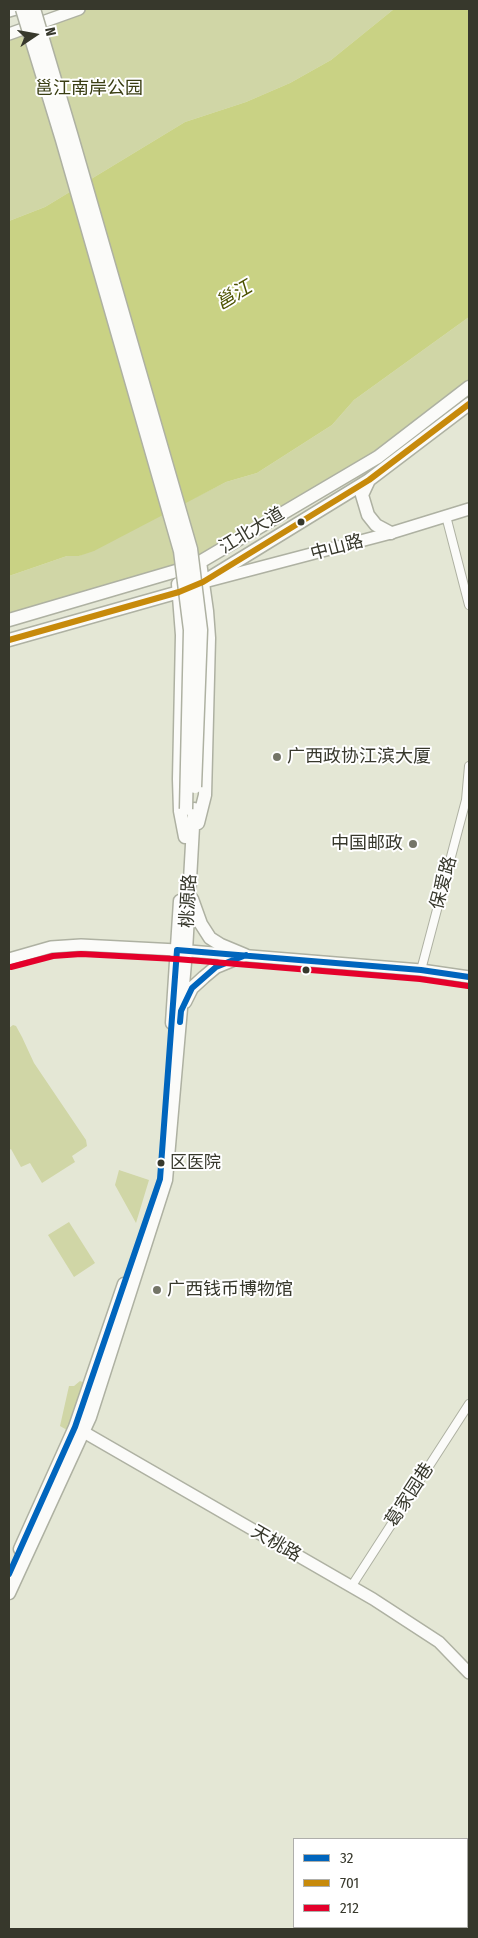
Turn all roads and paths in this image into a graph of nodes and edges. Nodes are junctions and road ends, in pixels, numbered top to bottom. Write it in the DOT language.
graph roads {
  1 [pos="19,9"];
  2 [pos="34,9"];
  3 [pos="42,9"];
  4 [pos="79,9"];
  5 [pos="9,11"];
  6 [pos="9,34"];
  7 [pos="45,48"];
  8 [pos="469,387"];
  9 [pos="469,404"];
  10 [pos="369,480"];
  11 [pos="469,509"];
  12 [pos="446,516"];
  13 [pos="392,533"];
  14 [pos="200,562"];
  15 [pos="176,571"];
  16 [pos="203,582"];
  17 [pos="179,592"];
  18 [pos="469,605"];
  19 [pos="9,620"];
  20 [pos="9,640"];
  21 [pos="469,766"];
  22 [pos="468,801"];
  23 [pos="190,809"];
  24 [pos="189,837"];
  25 [pos="189,887"];
  26 [pos="182,951"];
  27 [pos="245,955"];
  28 [pos="9,959"];
  29 [pos="422,970"];
  30 [pos="469,977"];
  31 [pos="181,1011"];
  32 [pos="469,1404"];
  33 [pos="80,1430"];
  34 [pos="9,1574"];
  35 [pos="351,1587"];
  36 [pos="9,1593"];
  37 [pos="469,1673"];
  1 -- 5 [label="main road"];
  1 -- 23 [label="main road, bridge"];
  2 -- 7 [label="main road, bridge"];
  3 -- 7 [label="main road, bridge"];
  4 -- 6 [label="main road"];
  7 -- 23 [label="main road, bridge"];
  8 -- 14 [label="main road, 江北大道"];
  9 -- 10 [label="main road, 江北大道"];
  10 -- 13 [label="main road"];
  10 -- 16 [label="main road, 江北大道"];
  11 -- 12 [label="main road, 中山路"];
  12 -- 13 [label="main road, 中山路"];
  12 -- 18 [label="street"];
  13 -- 16 [label="main road, 中山路"];
  14 -- 15 [label="main road, 江北大道"];
  14 -- 16 [label="main road"];
  15 -- 17 [label="main road"];
  15 -- 19 [label="main road, 江北大道"];
  16 -- 17 [label="main road, 江北大道"];
  16 -- 24 [label="main road"];
  17 -- 20 [label="main road, 江北大道"];
  17 -- 24 [label="main road"];
  21 -- 22 [label="street, 保爱路"];
  22 -- 29 [label="street, 保爱路"];
  23 -- 24 [label="main road, 桃源路"];
  24 -- 25 [label="main road, 桃源路"];
  24 -- 26 [label="main road, 桃源路"];
  25 -- 26 [label="main road, 桃源路"];
  25 -- 27 [label="main road"];
  26 -- 27 [label="main road"];
  26 -- 28 [label="main road"];
  26 -- 31 [label="main road, 桃源路"];
  26 -- 33 [label="main road, 桃源路"];
  27 -- 29 [label="main road"];
  27 -- 31 [label="main road"];
  29 -- 30 [label="main road"];
  31 -- 33 [label="main road, 桃源路"];
  32 -- 35 [label="street, 葛家园巷"];
  33 -- 34 [label="main road, 桃源路"];
  33 -- 35 [label="main road, 天桃路"];
  33 -- 36 [label="main road, 桃源路"];
  35 -- 37 [label="main road, 天桃路"];
}
